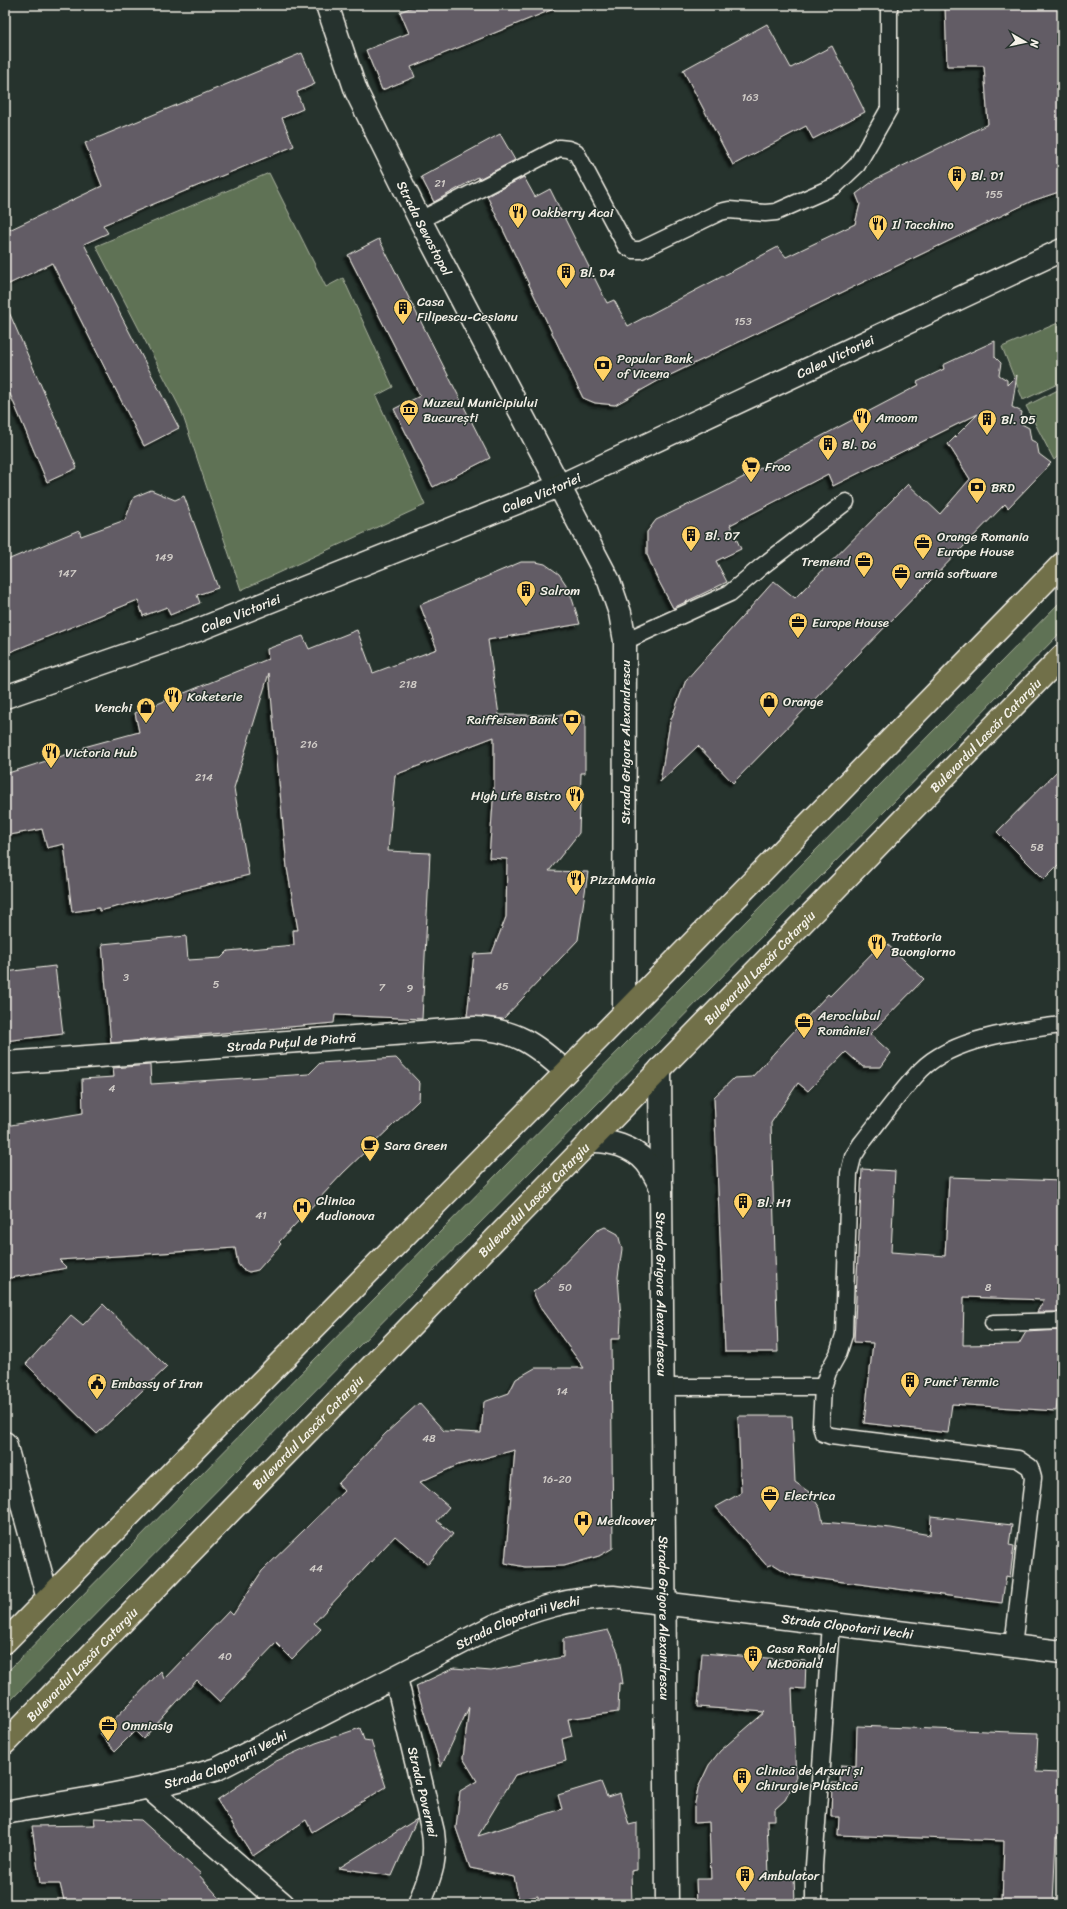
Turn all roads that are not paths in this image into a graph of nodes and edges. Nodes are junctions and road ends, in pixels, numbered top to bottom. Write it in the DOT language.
graph roads {
  1 [pos="327,5"];
  2 [pos="889,5"];
  3 [pos="420,220"];
  4 [pos="1062,250"];
  5 [pos="559,486"];
  6 [pos="846,502"];
  7 [pos="1062,564"];
  8 [pos="625,641"];
  9 [pos="1062,656"];
  10 [pos="5,697"];
  11 [pos="624,1012"];
  12 [pos="1062,1025"];
  13 [pos="5,1064"];
  14 [pos="660,1069"];
  15 [pos="565,1071"];
  16 [pos="590,1141"];
  17 [pos="661,1188"];
  18 [pos="1062,1321"];
  19 [pos="993,1323"];
  20 [pos="662,1387"];
  21 [pos="823,1387"];
  22 [pos="5,1443"];
  23 [pos="48,1598"];
  24 [pos="664,1604"];
  25 [pos="832,1624"];
  26 [pos="5,1642"];
  27 [pos="1012,1646"];
  28 [pos="1062,1652"];
  29 [pos="396,1678"];
  30 [pos="5,1743"];
  31 [pos="148,1786"];
  32 [pos="5,1813"];
  33 [pos="283,1904"];
  34 [pos="419,1904"];
  35 [pos="667,1904"];
  36 [pos="814,1904"];
  1 -- 3 [label="street, Strada Sevastopol"];
  2 -- 3 [label="lane"];
  3 -- 5 [label="street, Strada Sevastopol"];
  4 -- 5 [label="street, Calea Victoriei"];
  5 -- 8 [label="street, Strada Grigore Alexandrescu"];
  5 -- 10 [label="street, Calea Victoriei"];
  6 -- 8 [label="lane"];
  7 -- 11 [label="main road"];
  8 -- 11 [label="street, Strada Grigore Alexandrescu"];
  9 -- 14 [label="main road, Bulevardul Lascăr Catargiu"];
  11 -- 15 [label="main road"];
  12 -- 21 [label="lane"];
  13 -- 15 [label="street, Strada Puțul de Piatră"];
  14 -- 16 [label="main road, Bulevardul Lascăr Catargiu"];
  14 -- 17 [label="street, Strada Grigore Alexandrescu"];
  15 -- 23 [label="main road"];
  16 -- 17 [label="street, Strada Grigore Alexandrescu"];
  16 -- 30 [label="main road, Bulevardul Lascăr Catargiu"];
  17 -- 20 [label="street, Strada Grigore Alexandrescu"];
  18 -- 19 [label="lane"];
  20 -- 21 [label="lane"];
  20 -- 24 [label="street, Strada Grigore Alexandrescu"];
  21 -- 27 [label="lane"];
  22 -- 23 [label="street"];
  23 -- 26 [label="main road"];
  24 -- 25 [label="street, Strada Clopotarii Vechi"];
  24 -- 29 [label="street, Strada Clopotarii Vechi"];
  24 -- 35 [label="street, Strada Grigore Alexandrescu"];
  25 -- 27 [label="street, Strada Clopotarii Vechi"];
  25 -- 36 [label="lane"];
  27 -- 28 [label="street, Strada Clopotarii Vechi"];
  29 -- 31 [label="street, Strada Clopotarii Vechi"];
  29 -- 34 [label="street, Strada Povernei"];
  31 -- 32 [label="street, Strada Clopotarii Vechi"];
  31 -- 33 [label="street"];
}
